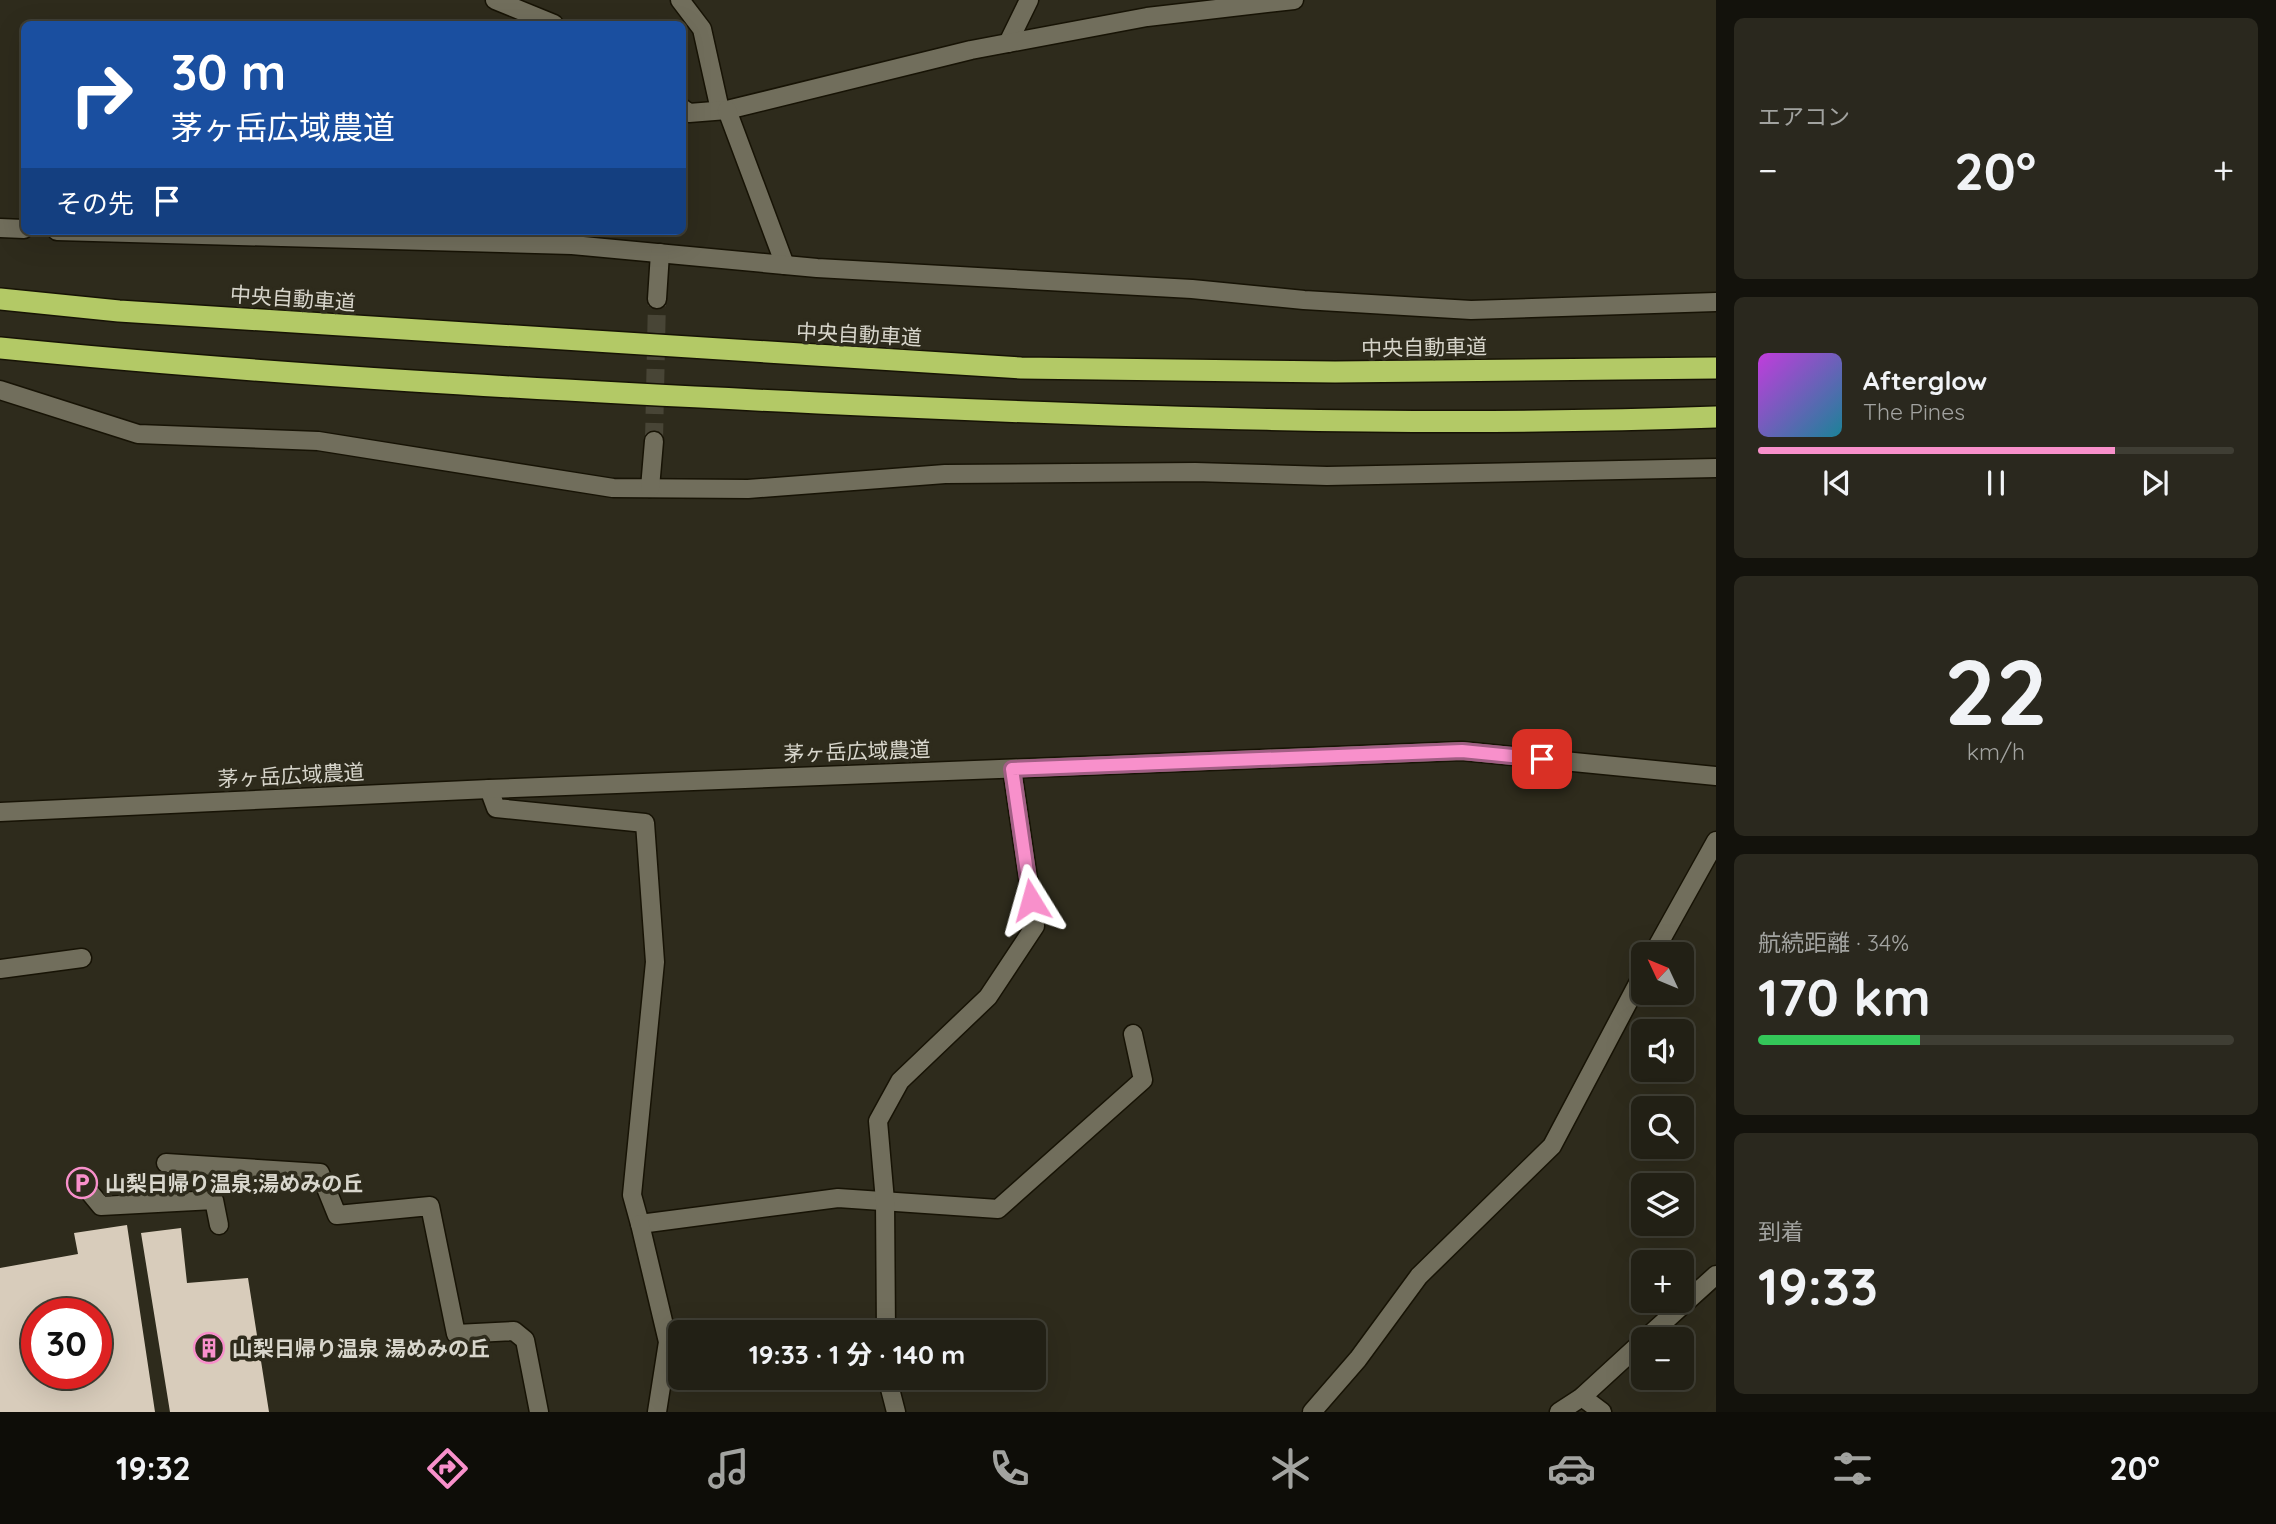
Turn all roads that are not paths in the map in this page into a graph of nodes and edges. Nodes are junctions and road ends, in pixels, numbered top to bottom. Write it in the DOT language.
graph roads {
  1 [pos="495,0"];
  2 [pos="680,0"];
  3 [pos="1029,0"];
  4 [pos="1294,0"];
  5 [pos="547,21"];
  6 [pos="1008,43"];
  7 [pos="724,110"];
  8 [pos="686,111"];
  9 [pos="0,228"];
  10 [pos="21,229"];
  11 [pos="204,235"];
  12 [pos="660,253"];
  13 [pos="785,265"];
  14 [pos="0,299"];
  15 [pos="657,299"];
  16 [pos="1716,302"];
  17 [pos="0,348"];
  18 [pos="1716,368"];
  19 [pos="0,390"];
  20 [pos="1716,417"];
  21 [pos="654,441"];
  22 [pos="1716,468"];
  23 [pos="650,488"];
  24 [pos="1012,769"];
  25 [pos="1716,776"];
  26 [pos="489,789"];
  27 [pos="0,812"];
  28 [pos="1716,841"];
  29 [pos="1660,942"];
  30 [pos="82,958"];
  31 [pos="0,969"];
  32 [pos="1631,997"];
  33 [pos="1133,1034"];
  34 [pos="166,1163"];
  35 [pos="82,1184"];
  36 [pos="885,1201"];
  37 [pos="640,1224"];
  38 [pos="219,1225"];
  39 [pos="1716,1275"];
  40 [pos="886,1320"];
  41 [pos="1658,1327"];
  42 [pos="1631,1352"];
  43 [pos="890,1390"];
  44 [pos="1582,1396"];
  45 [pos="539,1412"];
  46 [pos="657,1412"];
  47 [pos="896,1412"];
  48 [pos="1312,1412"];
  49 [pos="1559,1412"];
  50 [pos="1602,1412"];
  1 -- 5 [label="street"];
  2 -- 7 [label="street"];
  3 -- 6 [label="street"];
  4 -- 6 [label="street"];
  6 -- 7 [label="street"];
  7 -- 8 [label="street"];
  7 -- 13 [label="street"];
  9 -- 10 [label="street"];
  11 -- 12 [label="street"];
  12 -- 13 [label="street"];
  12 -- 15 [label="street"];
  13 -- 16 [label="street"];
  14 -- 18 [label="highway, 中央自動車道"];
  17 -- 20 [label="highway"];
  19 -- 23 [label="street"];
  21 -- 23 [label="street"];
  22 -- 23 [label="street"];
  24 -- 25 [label="street, 茅ヶ岳広域農道"];
  24 -- 26 [label="street, 茅ヶ岳広域農道"];
  24 -- 36 [label="street"];
  26 -- 27 [label="street, 茅ヶ岳広域農道"];
  26 -- 37 [label="street"];
  28 -- 29 [label="street"];
  30 -- 31 [label="street"];
  32 -- 48 [label="street"];
  33 -- 36 [label="street"];
  34 -- 45 [label="street"];
  35 -- 38 [label="street"];
  36 -- 37 [label="street"];
  36 -- 40 [label="street"];
  37 -- 46 [label="street"];
  39 -- 41 [label="street"];
  42 -- 44 [label="street"];
  43 -- 47 [label="street"];
  44 -- 49 [label="street"];
  44 -- 50 [label="street"];
}
